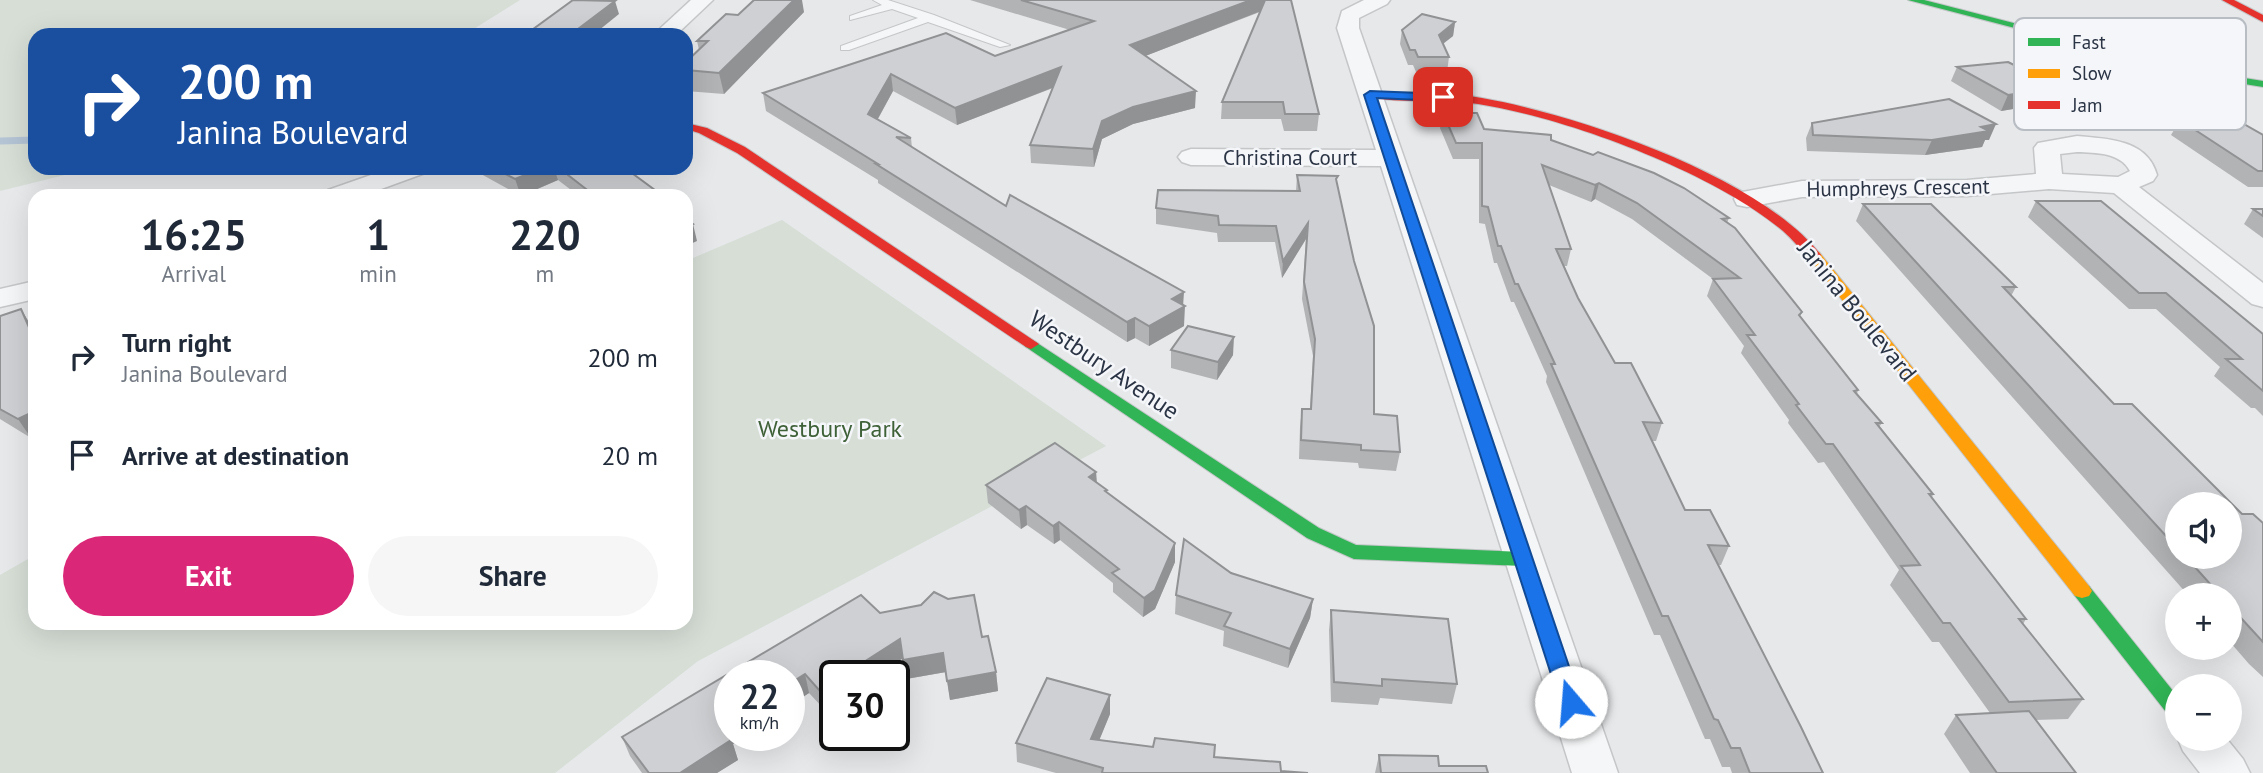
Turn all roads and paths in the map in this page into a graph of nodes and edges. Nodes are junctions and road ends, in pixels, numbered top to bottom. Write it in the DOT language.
graph roads {
  1 [pos="703,0"];
  2 [pos="878,0"];
  3 [pos="1380,0"];
  4 [pos="1913,0"];
  5 [pos="2227,0"];
  6 [pos="892,5"];
  7 [pos="854,18"];
  8 [pos="930,18"];
  9 [pos="2263,19"];
  10 [pos="2014,26"];
  11 [pos="672,28"];
  12 [pos="1004,45"];
  13 [pos="845,48"];
  14 [pos="2246,91"];
  15 [pos="1370,95"];
  16 [pos="2263,97"];
  17 [pos="693,128"];
  18 [pos="1191,158"];
  19 [pos="1389,158"];
  20 [pos="396,175"];
  21 [pos="2049,181"];
  22 [pos="2121,185"];
  23 [pos="357,189"];
  24 [pos="1747,199"];
  25 [pos="28,292"];
  26 [pos="0,298"];
  27 [pos="2263,298"];
  28 [pos="1523,559"];
  29 [pos="2165,696"];
  30 [pos="2209,751"];
  31 [pos="1595,773"];
  32 [pos="2227,773"];
  1 -- 11 [label="street"];
  2 -- 6 [label="lane"];
  3 -- 15 [label="street"];
  4 -- 10 [label="main road"];
  5 -- 9 [label="main road"];
  6 -- 7 [label="lane"];
  6 -- 8 [label="lane"];
  8 -- 12 [label="lane"];
  8 -- 13 [label="lane"];
  14 -- 16 [label="main road"];
  15 -- 19 [label="street"];
  15 -- 24 [label="main road, Janina Boulevard"];
  17 -- 28 [label="main road, Westbury Avenue"];
  18 -- 19 [label="street, Christina Court"];
  19 -- 28 [label="street"];
  20 -- 23 [label="street"];
  21 -- 22 [label="street, Humphreys Crescent"];
  21 -- 22 [label="street"];
  21 -- 24 [label="street, Humphreys Crescent"];
  22 -- 27 [label="street"];
  24 -- 29 [label="main road, Janina Boulevard"];
  25 -- 26 [label="street"];
  28 -- 31 [label="street"];
  30 -- 32 [label="street"];
}
